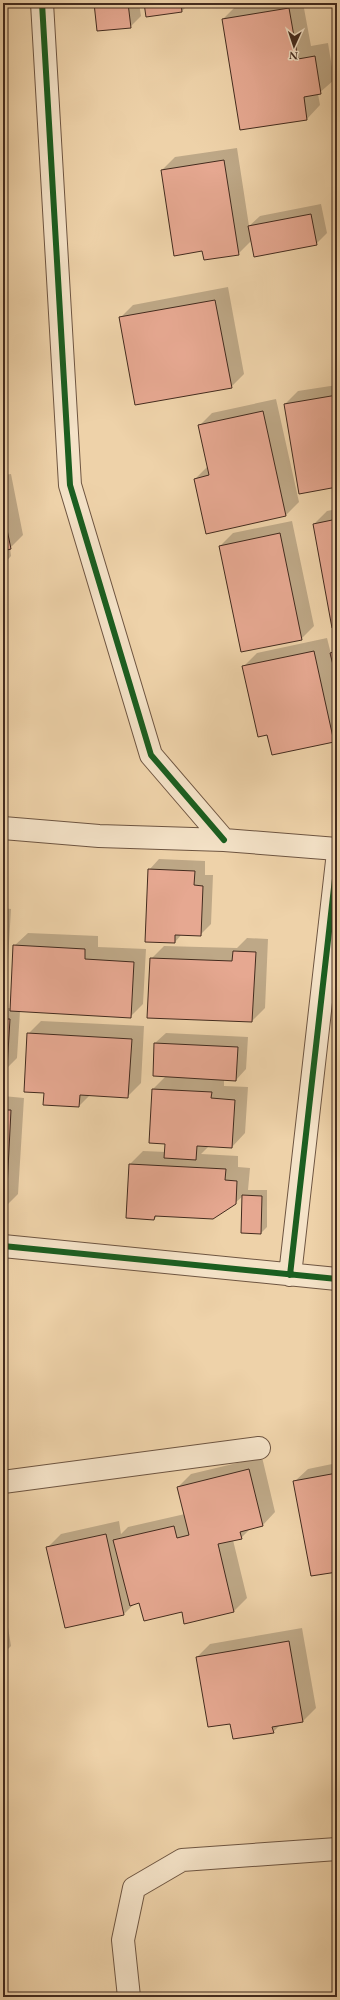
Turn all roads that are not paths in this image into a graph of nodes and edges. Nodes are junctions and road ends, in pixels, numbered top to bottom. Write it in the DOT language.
graph roads {
  1 [pos="42,3"];
  2 [pos="3,828"];
  3 [pos="224,840"];
  4 [pos="337,849"];
  5 [pos="337,861"];
  6 [pos="3,1246"];
  7 [pos="290,1275"];
  8 [pos="337,1279"];
  9 [pos="259,1448"];
  10 [pos="3,1482"];
  11 [pos="337,1849"];
  12 [pos="129,1997"];
  1 -- 3 [label="street"];
  2 -- 3 [label="street"];
  3 -- 4 [label="street"];
  5 -- 7 [label="street"];
  6 -- 7 [label="street"];
  7 -- 8 [label="street"];
  9 -- 10 [label="street"];
  11 -- 12 [label="street"];
}
